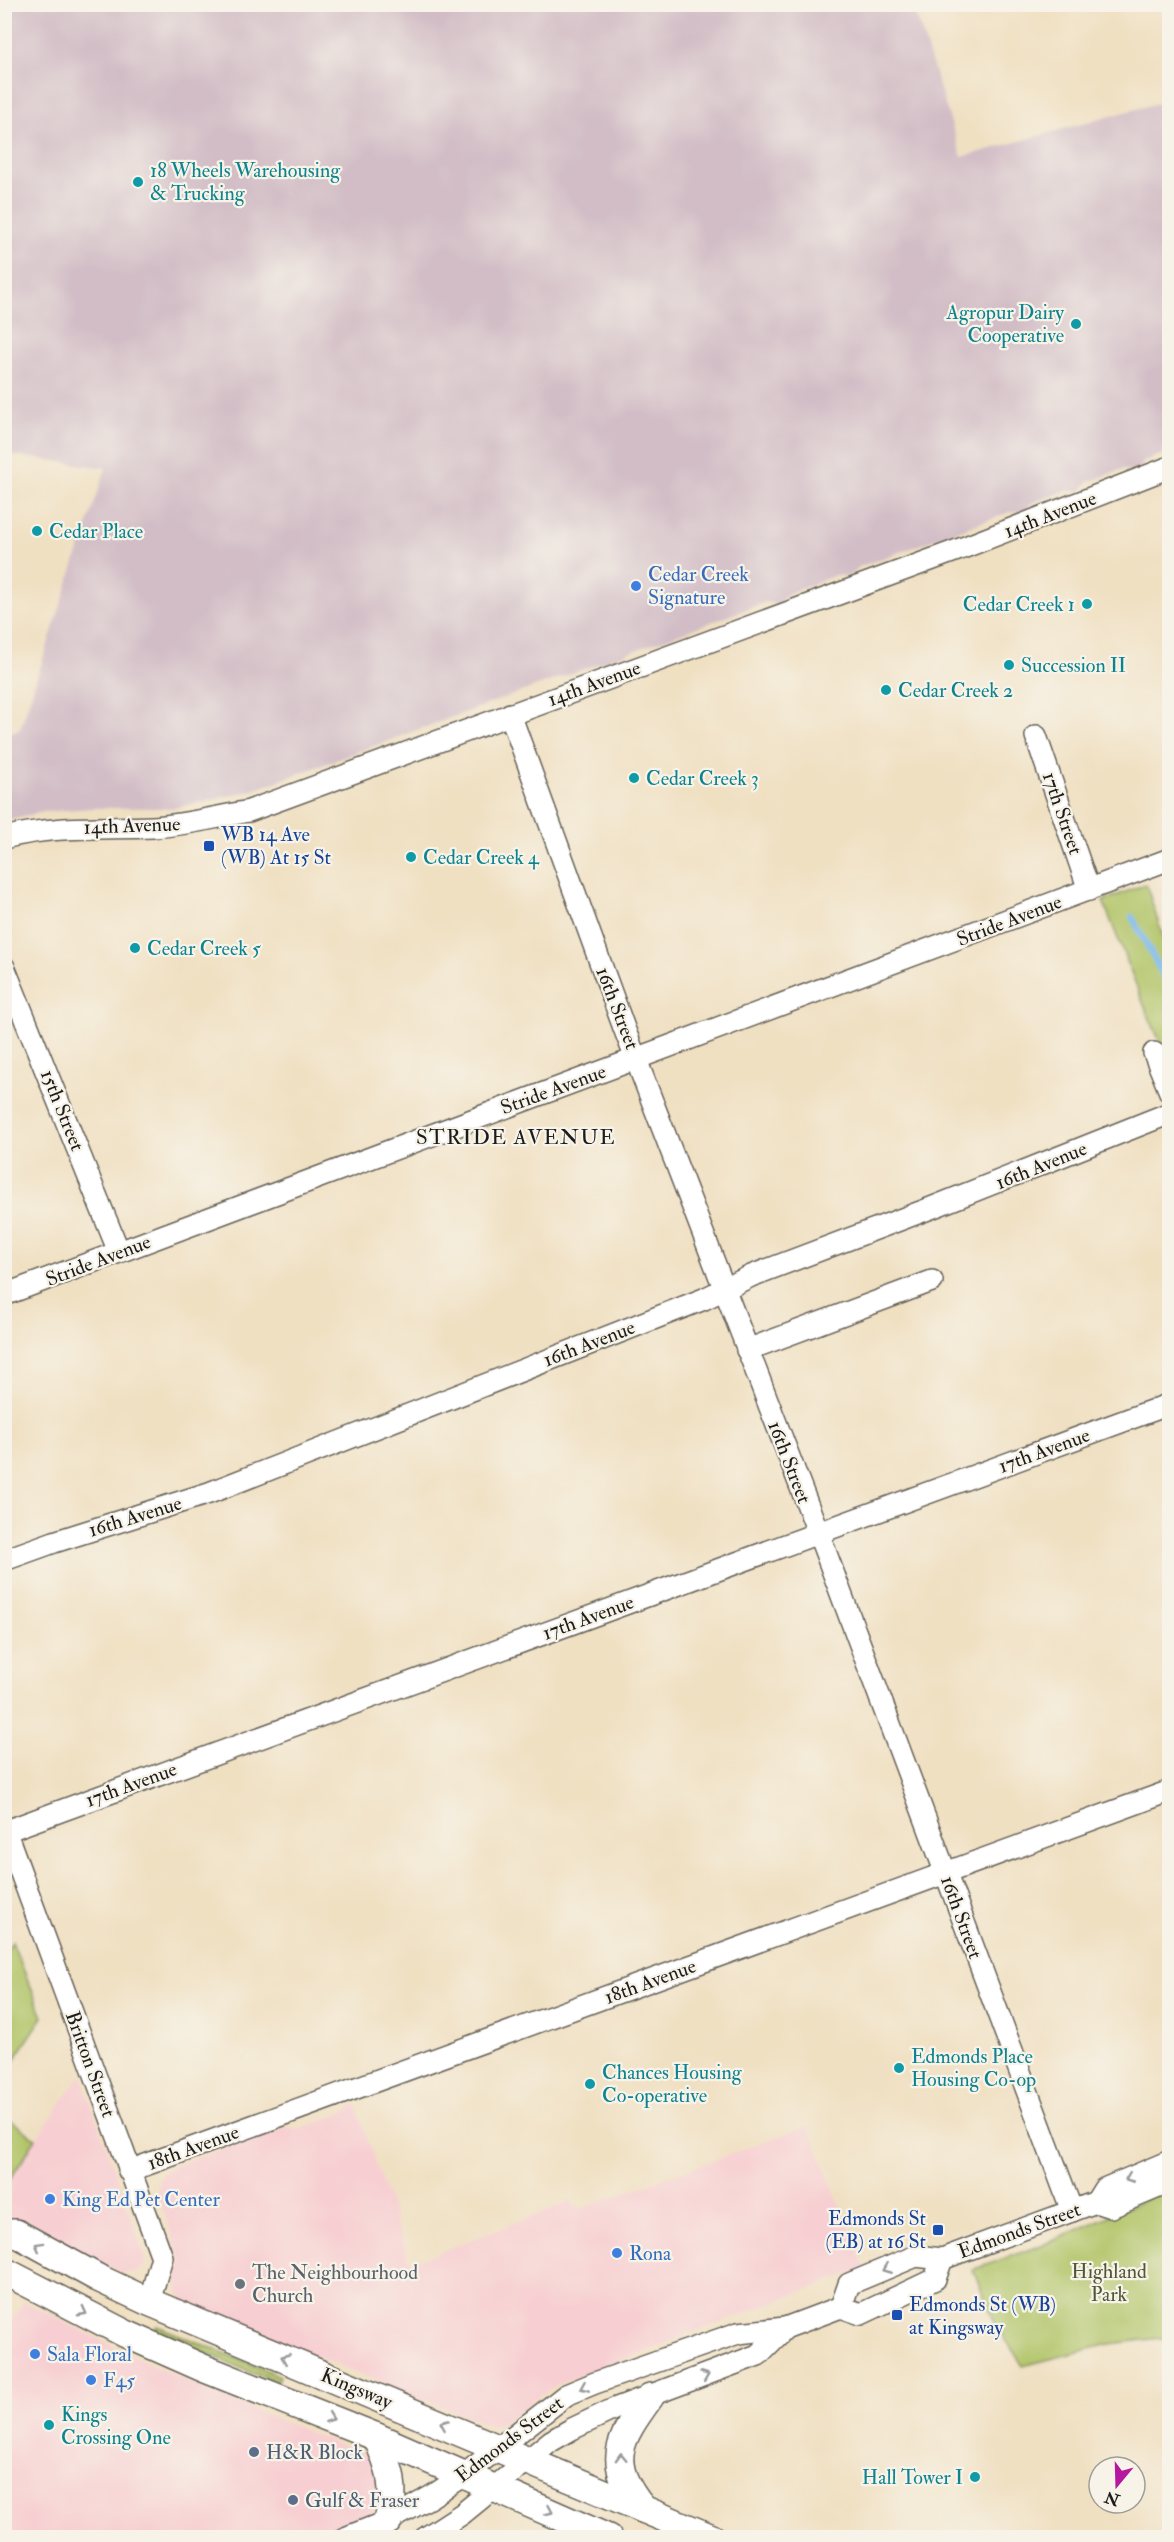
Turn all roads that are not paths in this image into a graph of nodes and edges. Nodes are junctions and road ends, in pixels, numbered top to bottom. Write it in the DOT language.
graph roads {
  1 [pos="1170,467"];
  2 [pos="510,714"];
  3 [pos="1036,736"];
  4 [pos="4,838"];
  5 [pos="1170,859"];
  6 [pos="1089,890"];
  7 [pos="4,968"];
  8 [pos="1154,1053"];
  9 [pos="637,1059"];
  10 [pos="1170,1092"];
  11 [pos="1170,1113"];
  12 [pos="119,1252"];
  13 [pos="932,1281"];
  14 [pos="724,1289"];
  15 [pos="4,1295"];
  16 [pos="747,1350"];
  17 [pos="1170,1404"];
  18 [pos="818,1532"];
  19 [pos="4,1560"];
  20 [pos="1170,1791"];
  21 [pos="5,1829"];
  22 [pos="946,1873"];
  23 [pos="1170,2162"];
  24 [pos="129,2171"];
  25 [pos="1170,2182"];
  26 [pos="1096,2202"];
  27 [pos="1072,2211"];
  28 [pos="4,2233"];
  29 [pos="942,2259"];
  30 [pos="4,2271"];
  31 [pos="149,2302"];
  32 [pos="841,2307"];
  33 [pos="785,2328"];
  34 [pos="650,2397"];
  35 [pos="377,2437"];
  36 [pos="498,2447"];
  37 [pos="528,2461"];
  38 [pos="464,2475"];
  39 [pos="495,2488"];
  40 [pos="643,2509"];
  41 [pos="388,2521"];
  42 [pos="345,2538"];
  43 [pos="425,2538"];
  44 [pos="608,2538"];
  45 [pos="712,2538"];
  1 -- 2 [label="street, 14th Avenue"];
  2 -- 4 [label="street, 14th Avenue"];
  2 -- 9 [label="street, 16th Street"];
  3 -- 6 [label="street, 17th Street"];
  5 -- 6 [label="street, Stride Avenue"];
  6 -- 9 [label="street, Stride Avenue"];
  7 -- 12 [label="street, 15th Street"];
  8 -- 10 [label="street"];
  9 -- 12 [label="street, Stride Avenue"];
  9 -- 14 [label="street, 16th Street"];
  11 -- 14 [label="street, 16th Avenue"];
  12 -- 15 [label="street, Stride Avenue"];
  13 -- 16 [label="street"];
  14 -- 16 [label="street, 16th Street"];
  14 -- 19 [label="street, 16th Avenue"];
  16 -- 18 [label="street, 16th Street"];
  17 -- 18 [label="street, 17th Avenue"];
  18 -- 21 [label="street, 17th Avenue"];
  18 -- 22 [label="street, 16th Street"];
  20 -- 22 [label="street, 18th Avenue"];
  21 -- 24 [label="street, Britton Street"];
  22 -- 24 [label="street, 18th Avenue"];
  22 -- 27 [label="street, 16th Street"];
  23 -- 26 [label="street, Edmonds Street, one-way"];
  24 -- 31 [label="street, Britton Street"];
  25 -- 26 [label="street, Edmonds Street"];
  26 -- 27 [label="street, Edmonds Street"];
  27 -- 29 [label="street, Edmonds Street"];
  31 -- 28 [label="main road, Kingsway, one-way"];
  29 -- 32 [label="street, Edmonds Street"];
  29 -- 32 [label="street, Edmonds Street, one-way"];
  30 -- 35 [label="main road, Kingsway, one-way"];
  36 -- 31 [label="main road, Kingsway, one-way"];
  32 -- 33 [label="street, Edmonds Street"];
  34 -- 33 [label="street, Edmonds Street, one-way"];
  33 -- 36 [label="street, Edmonds Street, one-way"];
  34 -- 37 [label="street, Edmonds Street"];
  40 -- 34 [label="main road, one-way"];
  35 -- 38 [label="main road, Kingsway"];
  35 -- 41 [label="main road"];
  36 -- 37 [label="main road, Kingsway"];
  36 -- 38 [label="street, Edmonds Street"];
  37 -- 39 [label="street, Edmonds Street"];
  37 -- 40 [label="main road, Kingsway"];
  38 -- 39 [label="main road, Kingsway"];
  38 -- 41 [label="street, Edmonds Street"];
  39 -- 43 [label="street, Edmonds Street"];
  39 -- 44 [label="main road, Kingsway, one-way"];
  40 -- 45 [label="main road, Kingsway"];
  41 -- 42 [label="street, Edmonds Street"];
}
